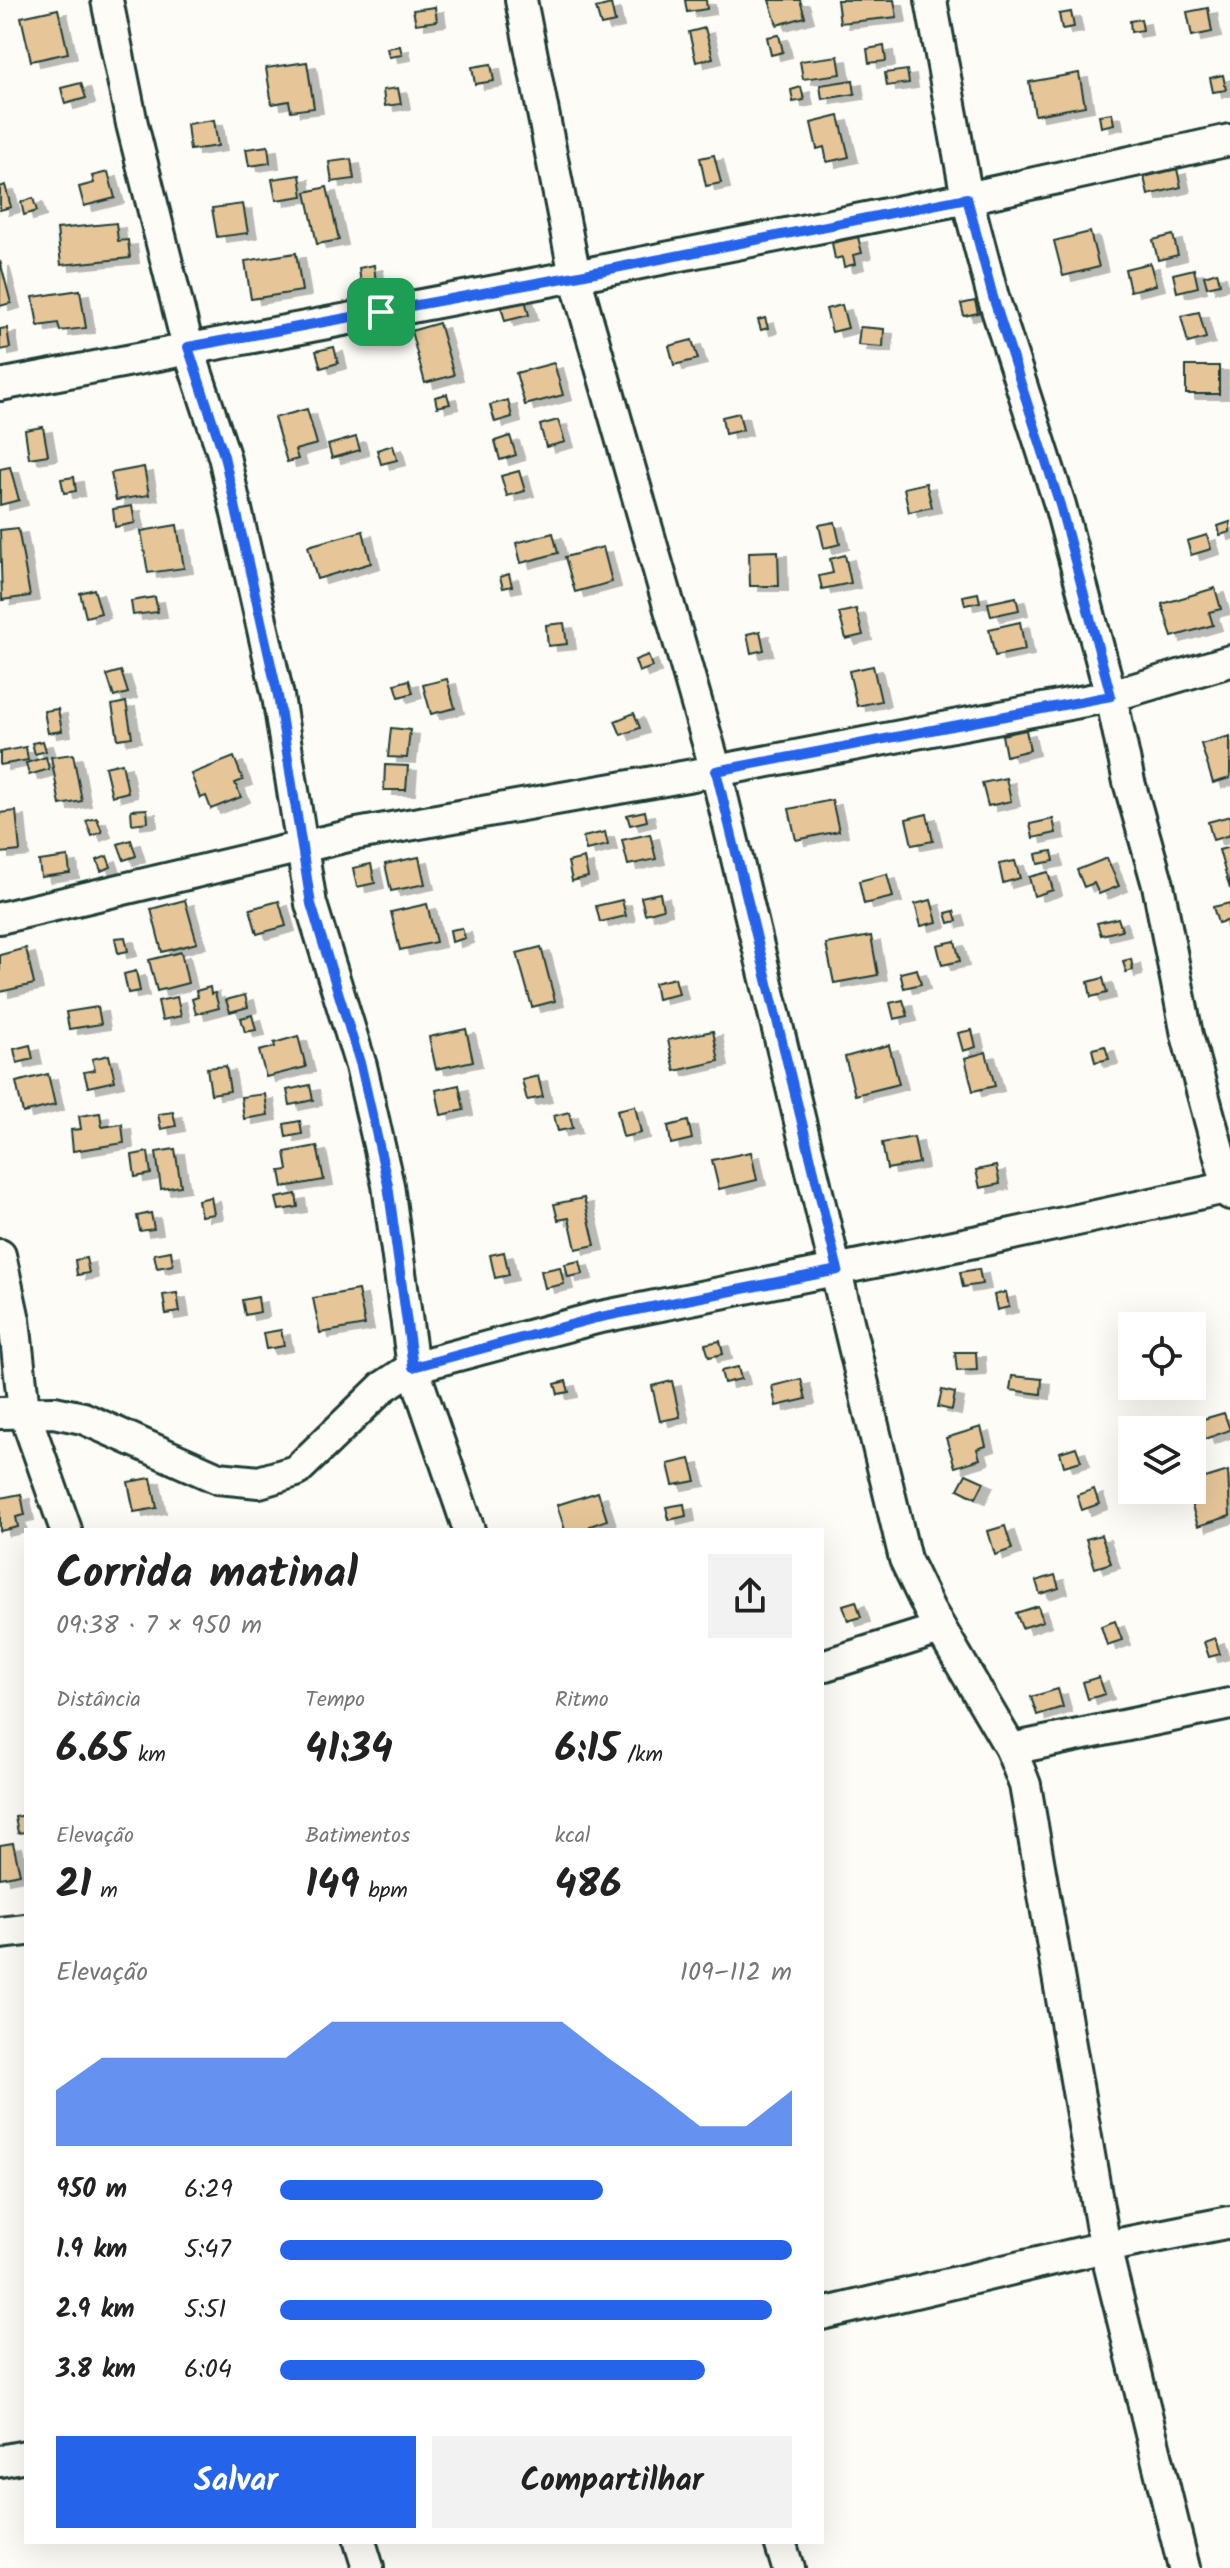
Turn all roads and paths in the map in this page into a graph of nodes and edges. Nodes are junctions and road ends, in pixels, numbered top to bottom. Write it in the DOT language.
graph roads {
  1 [pos="107,0"];
  2 [pos="521,0"];
  3 [pos="931,0"];
  4 [pos="1230,140"];
  5 [pos="967,198"];
  6 [pos="575,276"];
  7 [pos="188,347"];
  8 [pos="0,385"];
  9 [pos="1230,661"];
  10 [pos="1111,696"];
  11 [pos="716,771"];
  12 [pos="300,849"];
  13 [pos="0,918"];
  14 [pos="1229,1189"];
  15 [pos="0,1255"];
  16 [pos="838,1270"];
  17 [pos="413,1367"];
  18 [pos="12,1412"];
  19 [pos="65,1528"];
  20 [pos="468,1528"];
  21 [pos="940,1629"];
  22 [pos="824,1665"];
  23 [pos="1230,1704"];
  24 [pos="1011,1749"];
  25 [pos="24,1930"];
  26 [pos="0,1933"];
  27 [pos="1230,2222"];
  28 [pos="1105,2247"];
  29 [pos="824,2314"];
  30 [pos="24,2456"];
  31 [pos="0,2461"];
  32 [pos="361,2544"];
  33 [pos="781,2544"];
  34 [pos="368,2568"];
  35 [pos="788,2568"];
  36 [pos="1184,2568"];
  1 -- 7 [label="street"];
  2 -- 6 [label="street"];
  3 -- 5 [label="street"];
  4 -- 5 [label="street"];
  5 -- 6 [label="street"];
  5 -- 10 [label="street"];
  6 -- 7 [label="street"];
  6 -- 11 [label="street"];
  7 -- 8 [label="street"];
  7 -- 12 [label="street"];
  9 -- 10 [label="street"];
  10 -- 11 [label="street"];
  10 -- 14 [label="street"];
  11 -- 12 [label="street"];
  11 -- 16 [label="street"];
  12 -- 13 [label="street"];
  12 -- 17 [label="street"];
  14 -- 16 [label="street"];
  15 -- 18 [label="street"];
  16 -- 17 [label="street"];
  16 -- 21 [label="street"];
  17 -- 18 [label="street"];
  17 -- 20 [label="street"];
  18 -- 19 [label="street"];
  21 -- 22 [label="street"];
  21 -- 24 [label="street"];
  23 -- 24 [label="street"];
  24 -- 28 [label="street"];
  25 -- 26 [label="street"];
  27 -- 28 [label="street"];
  28 -- 29 [label="street"];
  28 -- 36 [label="street"];
  30 -- 31 [label="street"];
  32 -- 34 [label="street"];
  33 -- 35 [label="street"];
}
